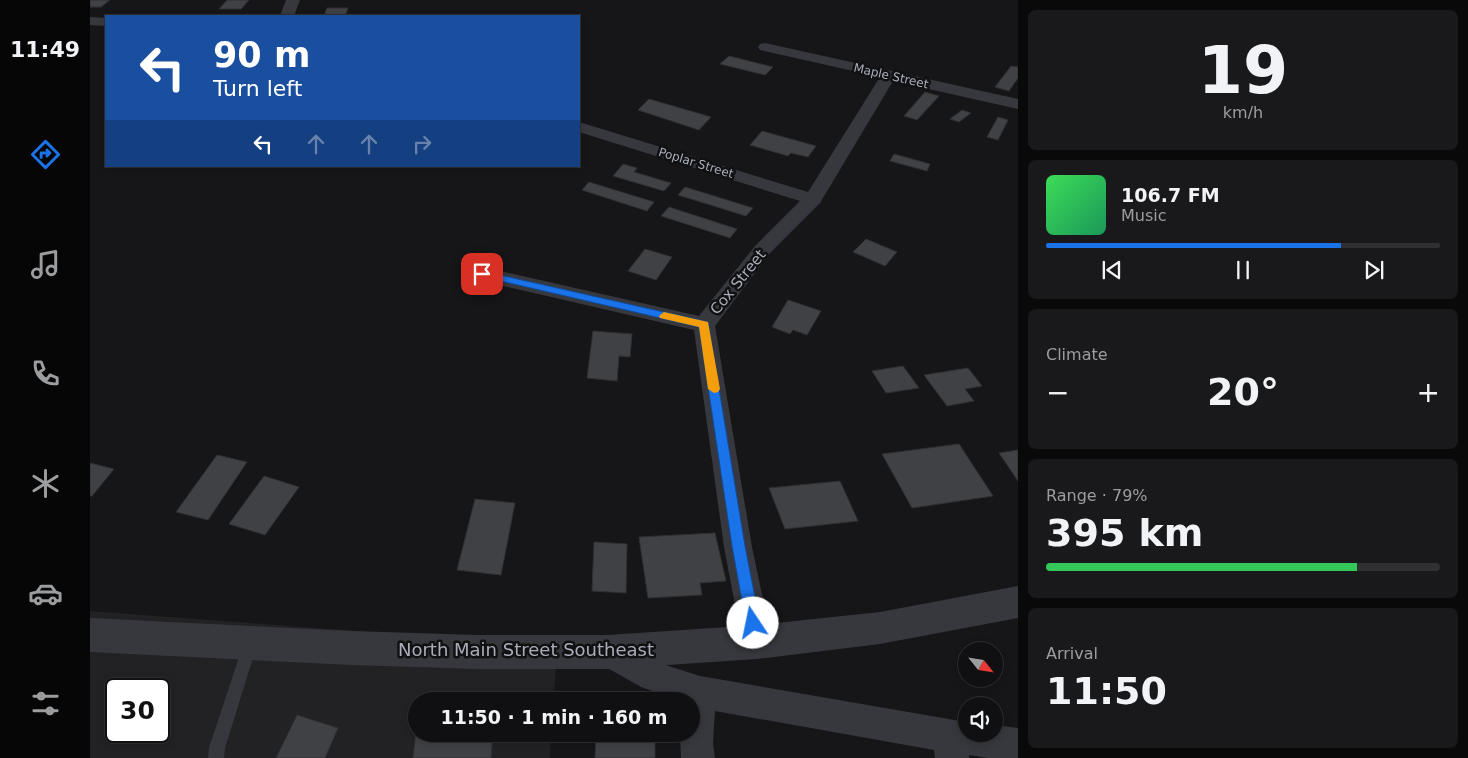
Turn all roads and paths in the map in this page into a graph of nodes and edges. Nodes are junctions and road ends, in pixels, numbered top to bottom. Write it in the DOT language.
graph roads {
  1 [pos="293,0"];
  2 [pos="286,15"];
  3 [pos="90,21"];
  4 [pos="105,22"];
  5 [pos="765,47"];
  6 [pos="889,76"];
  7 [pos="1018,104"];
  8 [pos="580,127"];
  9 [pos="813,199"];
  10 [pos="482,274"];
  11 [pos="704,325"];
  12 [pos="1018,602"];
  13 [pos="90,635"];
  14 [pos="757,642"];
  15 [pos="251,643"];
  16 [pos="608,652"];
  17 [pos="700,692"];
  18 [pos="696,742"];
  19 [pos="1018,745"];
  20 [pos="950,747"];
  21 [pos="216,758"];
  22 [pos="698,758"];
  1 -- 2 [label="street"];
  3 -- 4 [label="street"];
  5 -- 6 [label="street, Maple Street"];
  6 -- 7 [label="street, Maple Street"];
  6 -- 9 [label="street, Cox Street"];
  8 -- 9 [label="street, Poplar Street"];
  9 -- 11 [label="street, Cox Street"];
  10 -- 11 [label="street"];
  11 -- 14 [label="street, Cox Street"];
  12 -- 14 [label="street, North Main Street Southeast"];
  13 -- 15 [label="street, North Main Street Southeast"];
  14 -- 16 [label="street, North Main Street Southeast"];
  15 -- 16 [label="street, North Main Street Southeast"];
  15 -- 21 [label="lane"];
  16 -- 17 [label="street"];
  17 -- 20 [label="street"];
  18 -- 22 [label="street"];
  19 -- 20 [label="street"];
}
